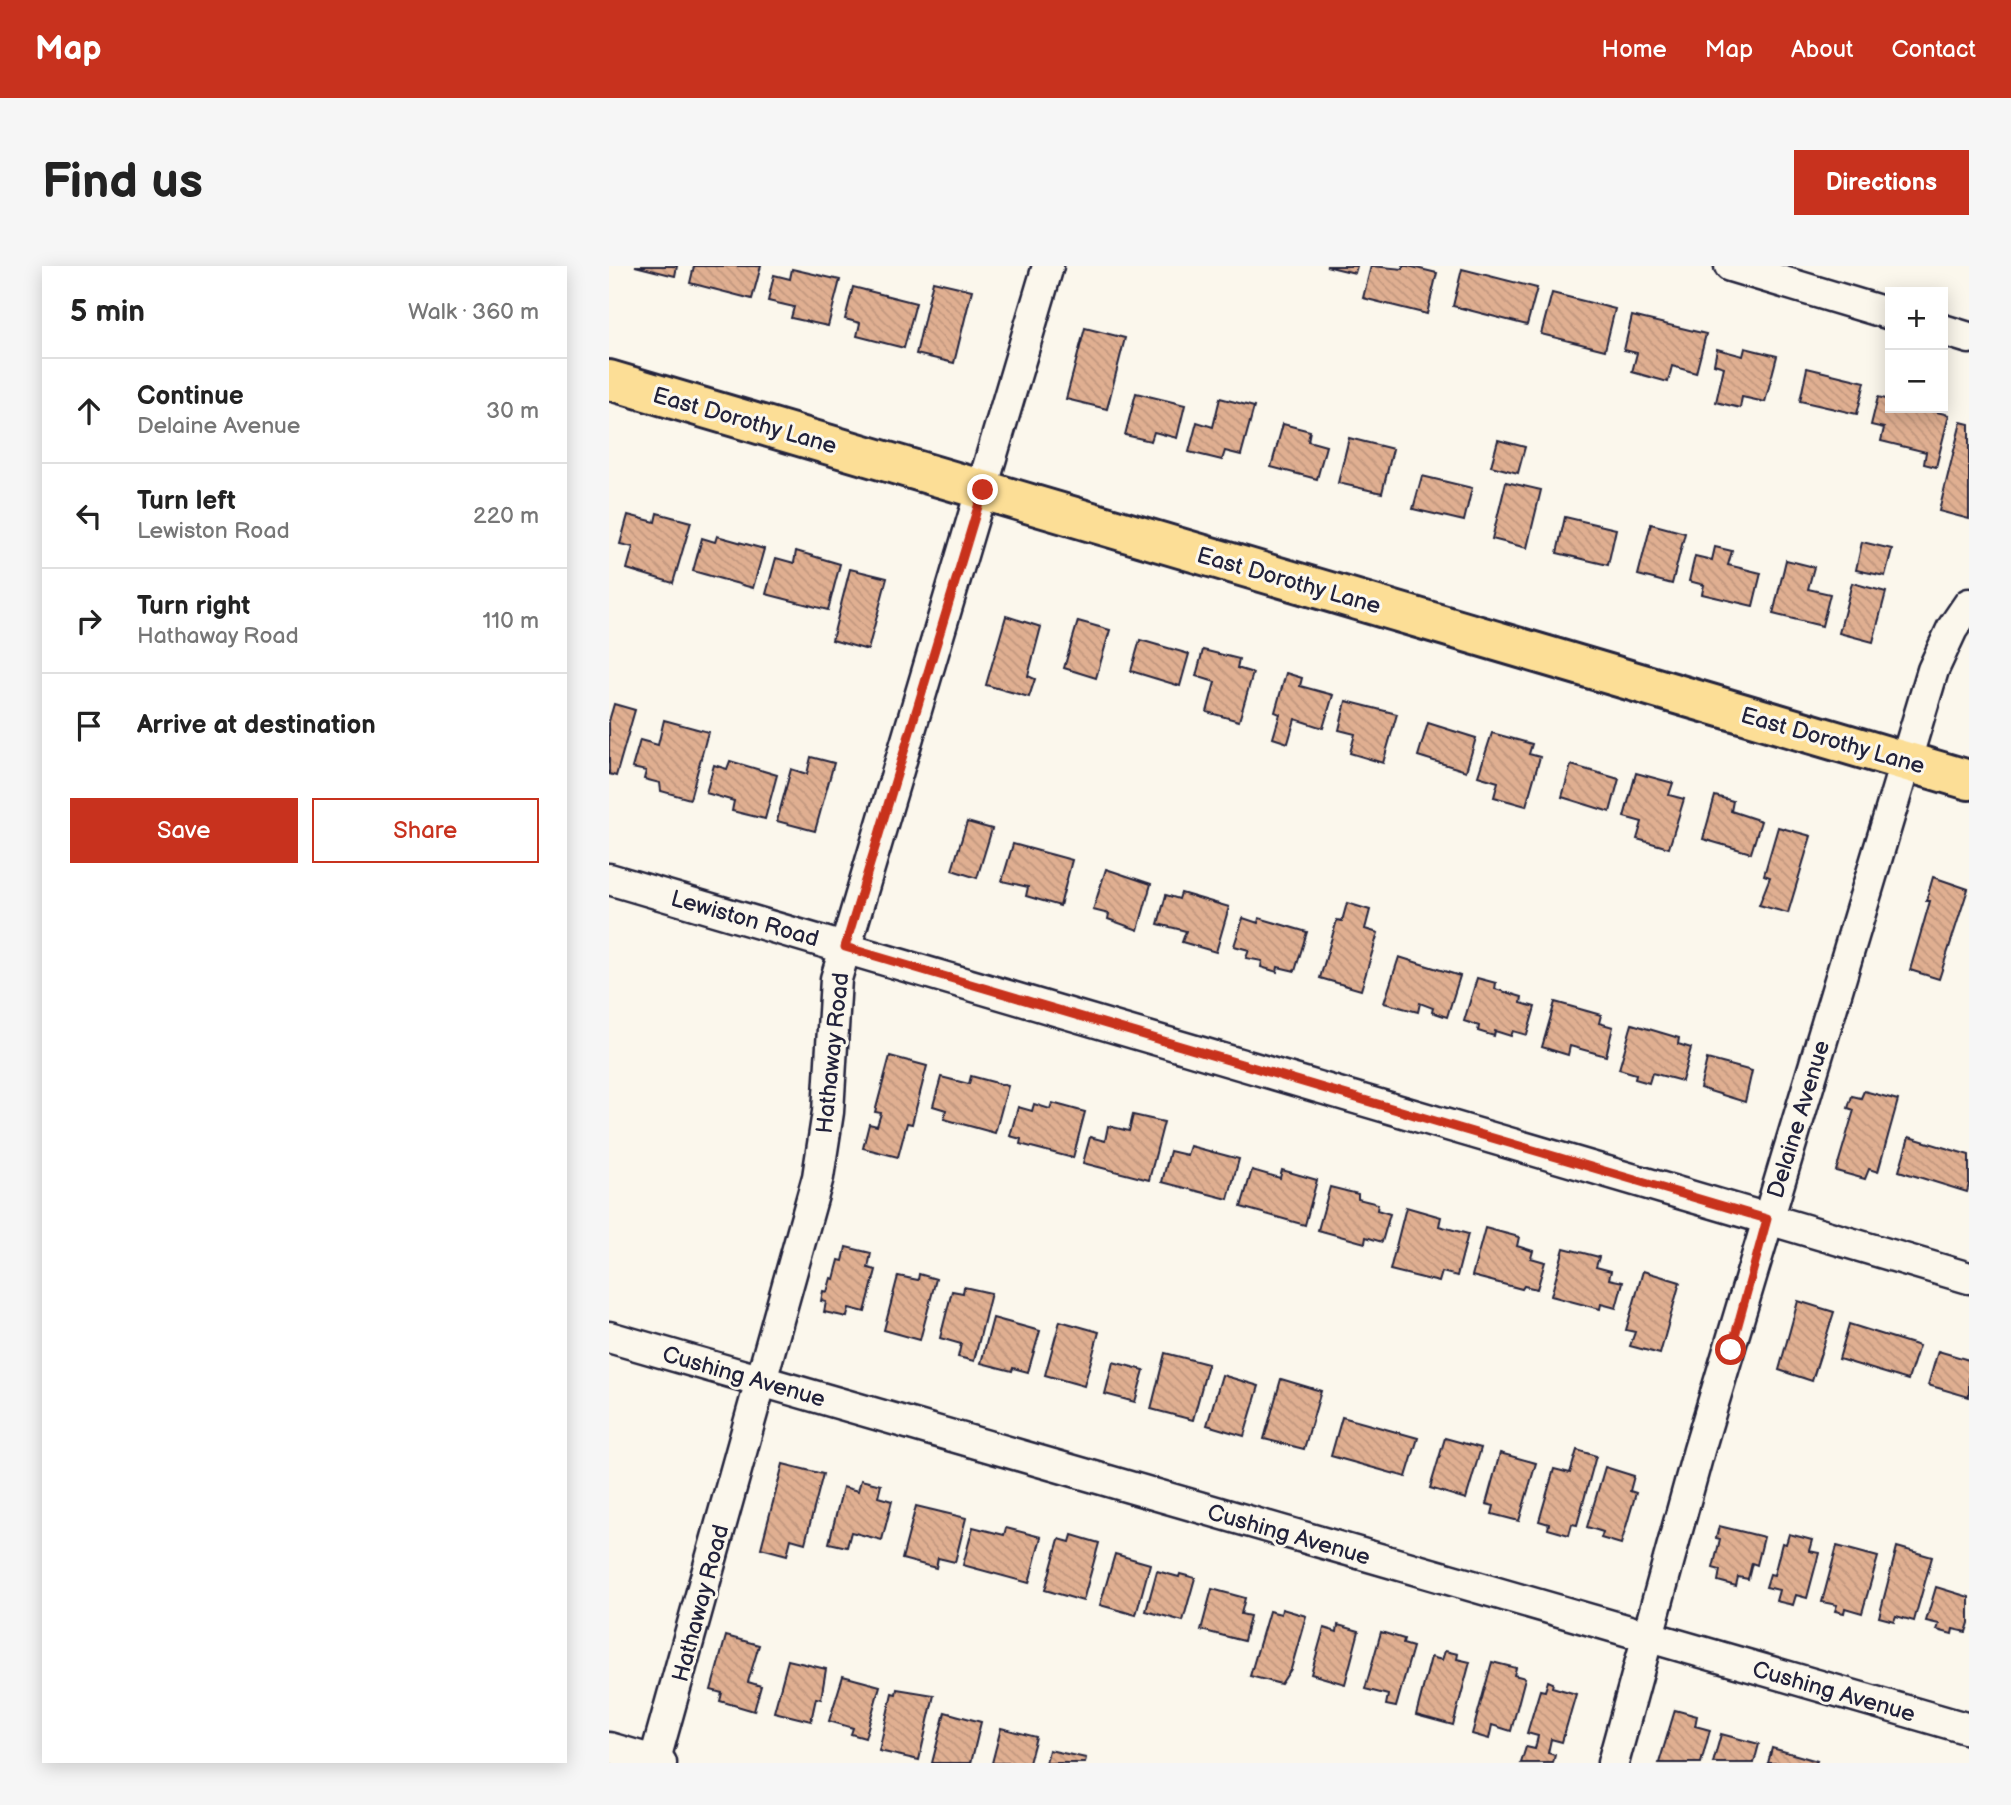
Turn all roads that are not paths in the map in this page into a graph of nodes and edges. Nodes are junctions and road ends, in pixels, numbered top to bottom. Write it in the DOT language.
graph roads {
  1 [pos="1048,266"];
  2 [pos="1730,266"];
  3 [pos="1885,312"];
  4 [pos="1948,332"];
  5 [pos="1969,338"];
  6 [pos="609,380"];
  7 [pos="983,490"];
  8 [pos="1969,604"];
  9 [pos="1905,761"];
  10 [pos="1969,780"];
  11 [pos="609,879"];
  12 [pos="845,947"];
  13 [pos="1767,1219"];
  14 [pos="1969,1278"];
  15 [pos="609,1337"];
  16 [pos="761,1381"];
  17 [pos="1649,1638"];
  18 [pos="1969,1729"];
  19 [pos="609,1748"];
  20 [pos="657,1762"];
  21 [pos="1613,1763"];
  1 -- 7 [label="street, Hathaway Road"];
  2 -- 3 [label="street"];
  4 -- 5 [label="street"];
  6 -- 7 [label="main road, East Dorothy Lane"];
  7 -- 9 [label="main road, East Dorothy Lane"];
  7 -- 12 [label="street, Hathaway Road"];
  8 -- 9 [label="street, Delaine Avenue"];
  9 -- 10 [label="main road, East Dorothy Lane"];
  9 -- 13 [label="street, Delaine Avenue"];
  11 -- 12 [label="street, Lewiston Road"];
  12 -- 13 [label="street, Lewiston Road"];
  12 -- 16 [label="street, Hathaway Road"];
  13 -- 14 [label="street, Lewiston Road"];
  13 -- 17 [label="street, Delaine Avenue"];
  15 -- 16 [label="street, Cushing Avenue"];
  16 -- 17 [label="street, Cushing Avenue"];
  16 -- 20 [label="street, Hathaway Road"];
  17 -- 18 [label="street, Cushing Avenue"];
  17 -- 21 [label="street, Delaine Avenue"];
  19 -- 20 [label="street"];
}
